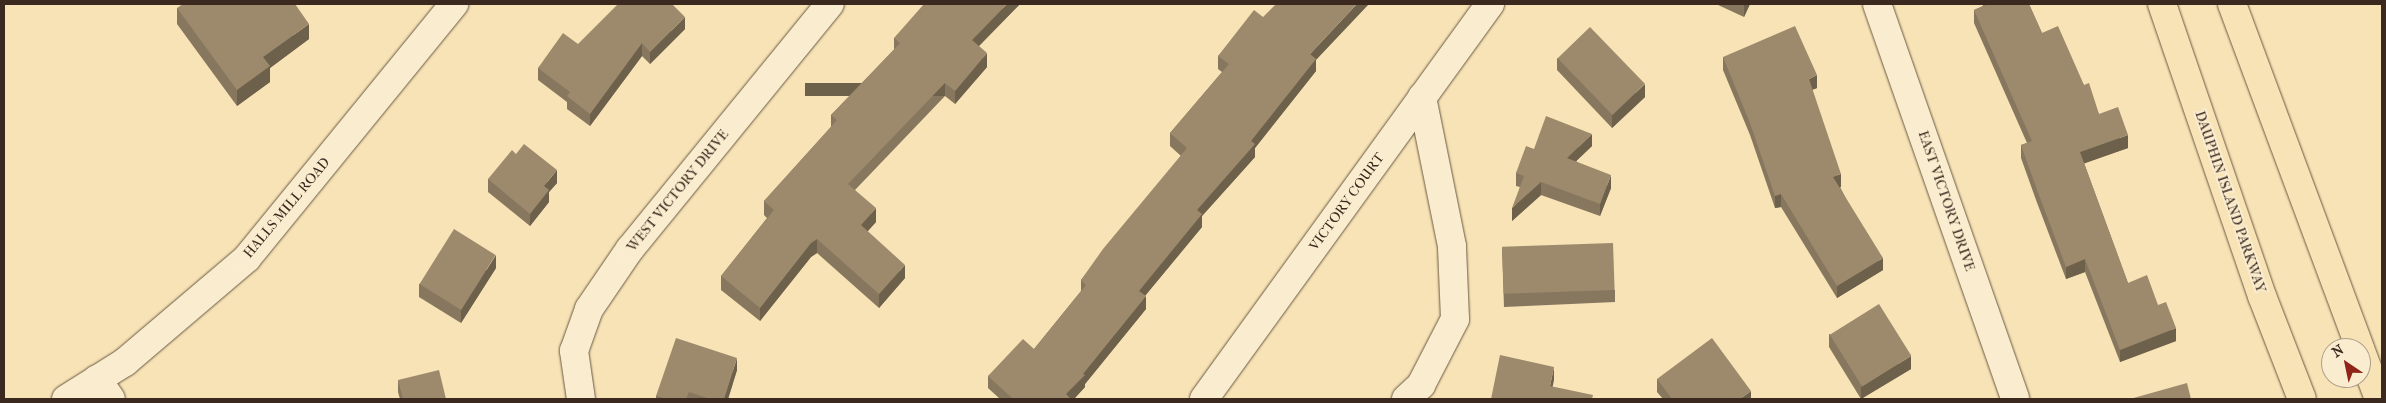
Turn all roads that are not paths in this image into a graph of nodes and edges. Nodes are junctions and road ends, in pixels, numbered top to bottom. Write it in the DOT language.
graph roads {
  1 [pos="454,4"];
  2 [pos="830,4"];
  3 [pos="1490,4"];
  4 [pos="1877,4"];
  5 [pos="2162,4"];
  6 [pos="2232,4"];
  7 [pos="1422,97"];
  8 [pos="2356,338"];
  9 [pos="2371,378"];
  10 [pos="104,389"];
  11 [pos="66,399"];
  12 [pos="580,399"];
  13 [pos="1204,399"];
  14 [pos="1406,399"];
  15 [pos="2015,399"];
  16 [pos="2302,399"];
  17 [pos="2379,399"];
  1 -- 10 [label="street, HALLS MILL ROAD"];
  2 -- 12 [label="street, WEST VICTORY DRIVE"];
  3 -- 7 [label="street, VICTORY COURT"];
  4 -- 15 [label="street, EAST VICTORY DRIVE"];
  5 -- 16 [label="main road, DAUPHIN ISLAND PARKWAY"];
  6 -- 8 [label="main road"];
  7 -- 13 [label="street, VICTORY COURT"];
  7 -- 14 [label="street"];
  9 -- 17 [label="main road"];
  10 -- 11 [label="street, HALLS MILL ROAD"];
}
